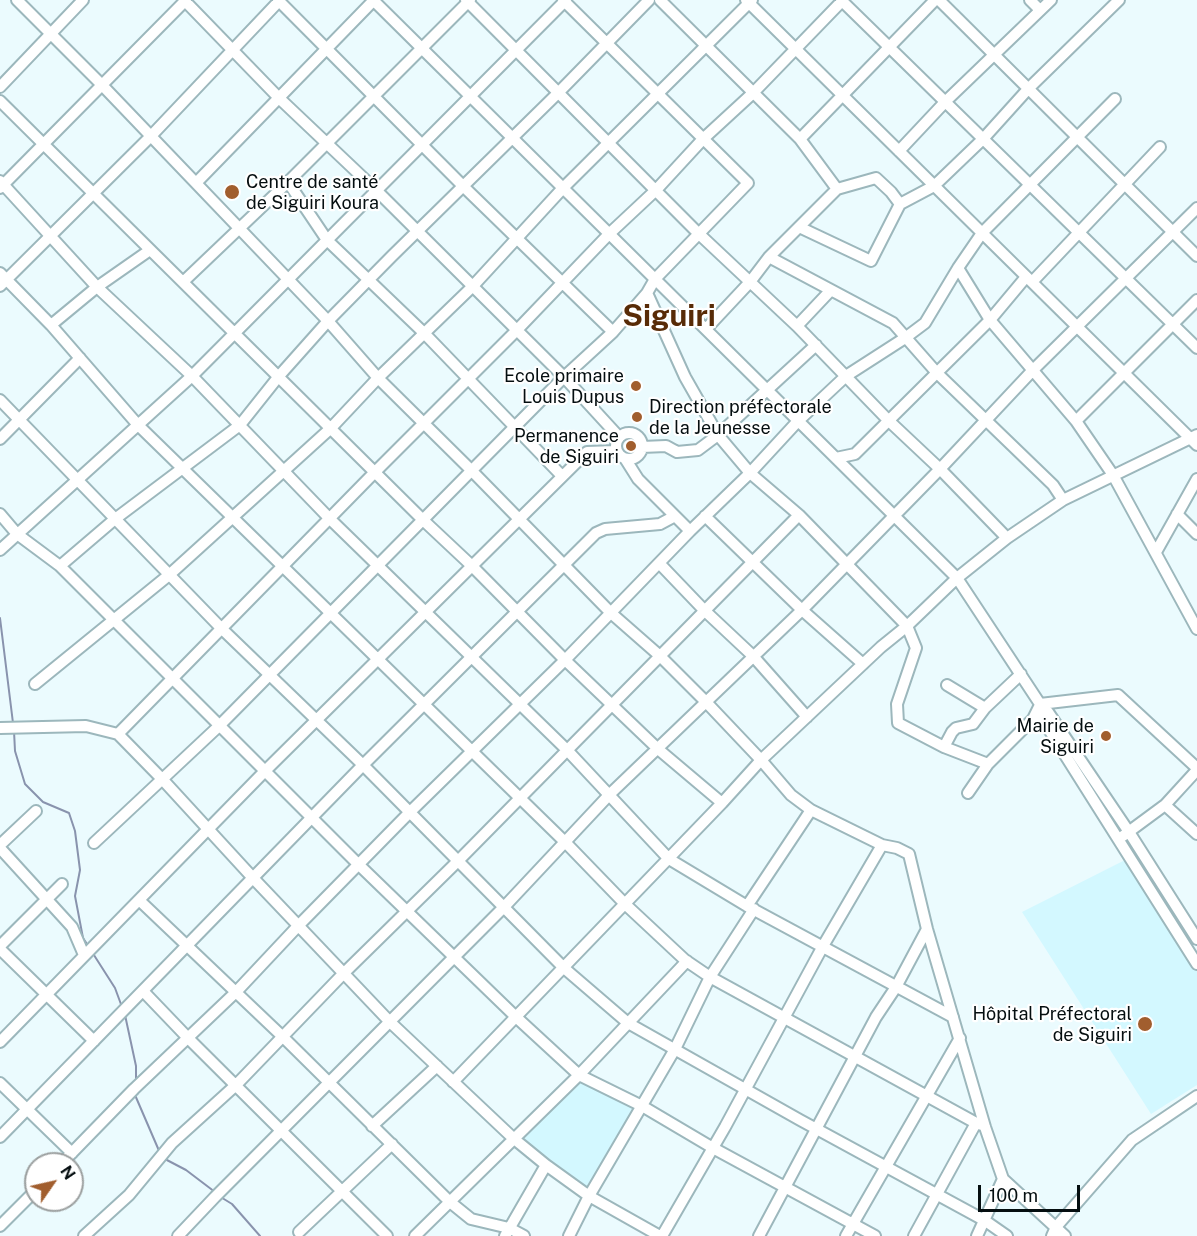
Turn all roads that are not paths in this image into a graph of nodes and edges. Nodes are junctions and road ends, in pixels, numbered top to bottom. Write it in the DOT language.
graph roads {
  1 [pos="17,0"];
  2 [pos="83,0"];
  3 [pos="185,0"];
  4 [pos="279,0"];
  5 [pos="374,0"];
  6 [pos="565,0"];
  7 [pos="649,0"];
  8 [pos="660,0"];
  9 [pos="842,0"];
  10 [pos="937,0"];
  11 [pos="1030,0"];
  12 [pos="1051,0"];
  13 [pos="1119,0"];
  14 [pos="468,1"];
  15 [pos="749,1"];
  16 [pos="1040,10"];
  17 [pos="50,33"];
  18 [pos="607,43"];
  19 [pos="706,46"];
  20 [pos="890,46"];
  21 [pos="422,48"];
  22 [pos="327,49"];
  23 [pos="232,50"];
  24 [pos="516,50"];
  25 [pos="795,50"];
  26 [pos="995,55"];
  27 [pos="101,84"];
  28 [pos="0,87"];
  29 [pos="1029,88"];
  30 [pos="558,93"];
  31 [pos="657,93"];
  32 [pos="753,93"];
  33 [pos="374,96"];
  34 [pos="470,96"];
  35 [pos="843,96"];
  36 [pos="280,99"];
  37 [pos="1115,99"];
  38 [pos="0,101"];
  39 [pos="946,101"];
  40 [pos="151,136"];
  41 [pos="1078,136"];
  42 [pos="513,138"];
  43 [pos="703,139"];
  44 [pos="800,139"];
  45 [pos="983,139"];
  46 [pos="609,142"];
  47 [pos="327,143"];
  48 [pos="422,144"];
  49 [pos="44,145"];
  50 [pos="1160,147"];
  51 [pos="899,151"];
  52 [pos="288,182"];
  53 [pos="196,183"];
  54 [pos="1125,183"];
  55 [pos="1,185"];
  56 [pos="934,186"];
  57 [pos="1029,186"];
  58 [pos="464,187"];
  59 [pos="563,188"];
  60 [pos="837,189"];
  61 [pos="376,190"];
  62 [pos="656,190"];
  63 [pos="93,193"];
  64 [pos="900,204"];
  65 [pos="1197,208"];
  66 [pos="799,227"];
  67 [pos="240,228"];
  68 [pos="1078,231"];
  69 [pos="417,232"];
  70 [pos="1173,232"];
  71 [pos="698,233"];
  72 [pos="982,233"];
  73 [pos="609,234"];
  74 [pos="51,235"];
  75 [pos="517,239"];
  76 [pos="327,240"];
  77 [pos="150,250"];
  78 [pos="1197,256"];
  79 [pos="769,257"];
  80 [pos="958,268"];
  81 [pos="287,278"];
  82 [pos="1127,278"];
  83 [pos="369,279"];
  84 [pos="655,279"];
  85 [pos="1029,279"];
  86 [pos="2,280"];
  87 [pos="183,282"];
  88 [pos="750,282"];
  89 [pos="561,283"];
  90 [pos="97,287"];
  91 [pos="472,287"];
  92 [pos="831,290"];
  93 [pos="647,293"];
  94 [pos="1197,300"];
  95 [pos="990,320"];
  96 [pos="328,321"];
  97 [pos="1172,324"];
  98 [pos="51,325"];
  99 [pos="798,326"];
  100 [pos="1077,326"];
  101 [pos="706,329"];
  102 [pos="517,330"];
  103 [pos="234,332"];
  104 [pos="424,333"];
  105 [pos="613,333"];
  106 [pos="905,338"];
  107 [pos="816,345"];
  108 [pos="1197,348"];
  109 [pos="80,358"];
  110 [pos="1033,370"];
  111 [pos="1124,372"];
  112 [pos="937,373"];
  113 [pos="192,376"];
  114 [pos="279,376"];
  115 [pos="846,376"];
  116 [pos="564,377"];
  117 [pos="378,378"];
  118 [pos="468,378"];
  119 [pos="767,390"];
  120 [pos="0,400"];
  121 [pos="19,419"];
  122 [pos="798,421"];
  123 [pos="889,421"];
  124 [pos="986,421"];
  125 [pos="1076,421"];
  126 [pos="138,424"];
  127 [pos="422,424"];
  128 [pos="240,425"];
  129 [pos="515,426"];
  130 [pos="331,428"];
  131 [pos="718,435"];
  132 [pos="619,437"];
  133 [pos="0,439"];
  134 [pos="1195,439"];
  135 [pos="642,447"];
  136 [pos="616,451"];
  137 [pos="855,454"];
  138 [pos="836,458"];
  139 [pos="626,460"];
  140 [pos="183,468"];
  141 [pos="940,469"];
  142 [pos="471,470"];
  143 [pos="283,472"];
  144 [pos="375,472"];
  145 [pos="750,473"];
  146 [pos="852,473"];
  147 [pos="1113,475"];
  148 [pos="562,476"];
  149 [pos="1197,479"];
  150 [pos="77,480"];
  151 [pos="1063,500"];
  152 [pos="0,514"];
  153 [pos="1177,514"];
  154 [pos="799,515"];
  155 [pos="675,516"];
  156 [pos="705,516"];
  157 [pos="895,516"];
  158 [pos="232,518"];
  159 [pos="115,519"];
  160 [pos="330,519"];
  161 [pos="518,519"];
  162 [pos="423,520"];
  163 [pos="690,531"];
  164 [pos="17,534"];
  165 [pos="1197,534"];
  166 [pos="1008,538"];
  167 [pos="0,550"];
  168 [pos="1156,552"];
  169 [pos="751,562"];
  170 [pos="659,563"];
  171 [pos="564,565"];
  172 [pos="846,565"];
  173 [pos="60,566"];
  174 [pos="284,566"];
  175 [pos="378,566"];
  176 [pos="472,566"];
  177 [pos="169,575"];
  178 [pos="957,578"];
  179 [pos="704,610"];
  180 [pos="802,610"];
  181 [pos="426,612"];
  182 [pos="517,612"];
  183 [pos="611,613"];
  184 [pos="331,614"];
  185 [pos="114,619"];
  186 [pos="907,626"];
  187 [pos="221,628"];
  188 [pos="1197,628"];
  189 [pos="660,656"];
  190 [pos="753,656"];
  191 [pos="473,658"];
  192 [pos="379,660"];
  193 [pos="565,660"];
  194 [pos="863,664"];
  195 [pos="1021,674"];
  196 [pos="271,675"];
  197 [pos="172,679"];
  198 [pos="35,684"];
  199 [pos="947,685"];
  200 [pos="706,702"];
  201 [pos="424,704"];
  202 [pos="1040,704"];
  203 [pos="519,705"];
  204 [pos="611,705"];
  205 [pos="985,708"];
  206 [pos="807,717"];
  207 [pos="316,720"];
  208 [pos="219,726"];
  209 [pos="10,728"];
  210 [pos="118,734"];
  211 [pos="944,747"];
  212 [pos="658,749"];
  213 [pos="567,750"];
  214 [pos="472,751"];
  215 [pos="761,760"];
  216 [pos="988,764"];
  217 [pos="363,765"];
  218 [pos="1197,769"];
  219 [pos="265,771"];
  220 [pos="163,780"];
  221 [pos="968,793"];
  222 [pos="610,794"];
  223 [pos="520,798"];
  224 [pos="722,803"];
  225 [pos="1166,805"];
  226 [pos="812,810"];
  227 [pos="36,811"];
  228 [pos="410,812"];
  229 [pos="312,817"];
  230 [pos="207,830"];
  231 [pos="1129,832"];
  232 [pos="1197,834"];
  233 [pos="1118,840"];
  234 [pos="94,843"];
  235 [pos="566,843"];
  236 [pos="882,845"];
  237 [pos="0,847"];
  238 [pos="669,859"];
  239 [pos="459,860"];
  240 [pos="358,864"];
  241 [pos="253,878"];
  242 [pos="62,884"];
  243 [pos="46,899"];
  244 [pos="139,900"];
  245 [pos="625,904"];
  246 [pos="504,907"];
  247 [pos="750,908"];
  248 [pos="406,911"];
  249 [pos="298,926"];
  250 [pos="927,929"];
  251 [pos="1197,940"];
  252 [pos="186,946"];
  253 [pos="823,946"];
  254 [pos="1186,947"];
  255 [pos="0,948"];
  256 [pos="88,951"];
  257 [pos="454,958"];
  258 [pos="687,961"];
  259 [pos="1197,964"];
  260 [pos="564,968"];
  261 [pos="343,974"];
  262 [pos="710,977"];
  263 [pos="896,987"];
  264 [pos="143,991"];
  265 [pos="236,992"];
  266 [pos="47,993"];
  267 [pos="516,1017"];
  268 [pos="784,1017"];
  269 [pos="953,1017"];
  270 [pos="390,1022"];
  271 [pos="628,1023"];
  272 [pos="283,1037"];
  273 [pos="960,1038"];
  274 [pos="189,1039"];
  275 [pos="94,1041"];
  276 [pos="0,1042"];
  277 [pos="675,1049"];
  278 [pos="855,1056"];
  279 [pos="437,1066"];
  280 [pos="579,1075"];
  281 [pos="453,1082"];
  282 [pos="0,1083"];
  283 [pos="329,1084"];
  284 [pos="236,1085"];
  285 [pos="744,1089"];
  286 [pos="926,1095"];
  287 [pos="1197,1096"];
  288 [pos="642,1106"];
  289 [pos="26,1110"];
  290 [pos="980,1125"];
  291 [pos="372,1126"];
  292 [pos="816,1129"];
  293 [pos="282,1131"];
  294 [pos="0,1137"];
  295 [pos="513,1138"];
  296 [pos="392,1144"];
  297 [pos="713,1148"];
  298 [pos="71,1152"];
  299 [pos="73,1152"];
  300 [pos="546,1165"];
  301 [pos="886,1165"];
  302 [pos="1003,1179"];
  303 [pos="785,1186"];
  304 [pos="342,1192"];
  305 [pos="938,1194"];
  306 [pos="589,1196"];
  307 [pos="24,1201"];
  308 [pos="450,1202"];
  309 [pos="2,1220"];
  310 [pos="984,1220"];
  311 [pos="852,1223"];
  312 [pos="298,1232"];
  313 [pos="507,1232"];
  314 [pos="1054,1232"];
  315 [pos="84,1236"];
  316 [pos="178,1236"];
  317 [pos="387,1236"];
  318 [pos="416,1236"];
  319 [pos="524,1236"];
  320 [pos="569,1236"];
  321 [pos="661,1236"];
  322 [pos="759,1236"];
  323 [pos="846,1236"];
  324 [pos="875,1236"];
  325 [pos="914,1236"];
  326 [pos="977,1236"];
  327 [pos="1007,1236"];
  328 [pos="1065,1236"];
  1 -- 17 [label="street"];
  2 -- 17 [label="street"];
  3 -- 23 [label="street"];
  3 -- 27 [label="street"];
  4 -- 22 [label="street"];
  4 -- 23 [label="street"];
  5 -- 21 [label="street"];
  5 -- 22 [label="street"];
  6 -- 18 [label="street"];
  6 -- 24 [label="street"];
  7 -- 18 [label="street"];
  8 -- 19 [label="street"];
  9 -- 20 [label="street"];
  9 -- 25 [label="street"];
  10 -- 20 [label="street"];
  10 -- 26 [label="street"];
  11 -- 16 [label="street"];
  12 -- 16 [label="street"];
  13 -- 29 [label="street"];
  14 -- 21 [label="street"];
  14 -- 24 [label="street"];
  15 -- 19 [label="street"];
  15 -- 25 [label="street"];
  16 -- 26 [label="street"];
  17 -- 27 [label="street"];
  17 -- 28 [label="street"];
  18 -- 30 [label="street"];
  18 -- 31 [label="street"];
  19 -- 31 [label="street"];
  19 -- 32 [label="street"];
  20 -- 35 [label="street"];
  20 -- 39 [label="street"];
  21 -- 33 [label="street"];
  21 -- 34 [label="street"];
  22 -- 33 [label="street"];
  22 -- 36 [label="street"];
  23 -- 36 [label="street"];
  23 -- 40 [label="street"];
  24 -- 30 [label="street"];
  24 -- 34 [label="street"];
  25 -- 32 [label="street"];
  25 -- 35 [label="street"];
  26 -- 29 [label="street"];
  26 -- 39 [label="street"];
  27 -- 40 [label="street"];
  27 -- 49 [label="street"];
  29 -- 41 [label="street"];
  29 -- 45 [label="street"];
  30 -- 42 [label="street"];
  30 -- 46 [label="street"];
  31 -- 43 [label="street"];
  31 -- 46 [label="street"];
  32 -- 43 [label="street"];
  32 -- 44 [label="street"];
  33 -- 47 [label="street"];
  33 -- 48 [label="street"];
  34 -- 42 [label="street"];
  34 -- 48 [label="street"];
  35 -- 44 [label="street"];
  35 -- 51 [label="street"];
  36 -- 47 [label="street"];
  36 -- 53 [label="street"];
  37 -- 41 [label="street"];
  38 -- 49 [label="street"];
  39 -- 45 [label="street"];
  39 -- 51 [label="street"];
  40 -- 53 [label="street"];
  40 -- 63 [label="street"];
  41 -- 54 [label="street"];
  41 -- 57 [label="street"];
  42 -- 58 [label="street"];
  42 -- 59 [label="street"];
  43 -- 62 [label="street"];
  43 -- 71 [label="street"];
  44 -- 60 [label="street"];
  45 -- 56 [label="street"];
  45 -- 57 [label="street"];
  46 -- 59 [label="street"];
  46 -- 62 [label="street"];
  47 -- 52 [label="street"];
  47 -- 61 [label="street"];
  48 -- 58 [label="street"];
  48 -- 61 [label="street"];
  49 -- 55 [label="street"];
  49 -- 63 [label="street"];
  50 -- 54 [label="street"];
  51 -- 56 [label="street"];
  52 -- 67 [label="street"];
  52 -- 76 [label="street"];
  53 -- 67 [label="street"];
  54 -- 68 [label="street"];
  54 -- 70 [label="street"];
  55 -- 74 [label="street"];
  56 -- 64 [label="street"];
  56 -- 72 [label="street"];
  57 -- 68 [label="street"];
  57 -- 72 [label="street"];
  58 -- 69 [label="street"];
  58 -- 75 [label="street"];
  59 -- 73 [label="street"];
  59 -- 75 [label="street"];
  60 -- 64 [label="street"];
  60 -- 66 [label="street"];
  61 -- 69 [label="street"];
  61 -- 76 [label="street"];
  62 -- 71 [label="street"];
  62 -- 73 [label="street"];
  63 -- 74 [label="street"];
  63 -- 77 [label="street"];
  64 -- 66 [label="street"];
  65 -- 70 [label="street"];
  66 -- 79 [label="street"];
  67 -- 81 [label="street"];
  67 -- 87 [label="street"];
  68 -- 82 [label="street"];
  68 -- 85 [label="street"];
  69 -- 83 [label="street"];
  69 -- 91 [label="street"];
  70 -- 78 [label="street"];
  70 -- 82 [label="street"];
  71 -- 84 [label="street"];
  71 -- 88 [label="street"];
  72 -- 80 [label="street"];
  72 -- 85 [label="street"];
  73 -- 84 [label="street"];
  73 -- 89 [label="street"];
  74 -- 86 [label="street"];
  74 -- 90 [label="street"];
  75 -- 89 [label="street"];
  75 -- 91 [label="street"];
  76 -- 81 [label="street"];
  76 -- 83 [label="street"];
  77 -- 87 [label="street"];
  77 -- 90 [label="street"];
  79 -- 88 [label="street"];
  79 -- 92 [label="street"];
  80 -- 95 [label="street"];
  80 -- 106 [label="street"];
  81 -- 96 [label="street"];
  81 -- 103 [label="street"];
  82 -- 97 [label="street"];
  82 -- 100 [label="street"];
  83 -- 96 [label="street"];
  83 -- 104 [label="street"];
  84 -- 93 [label="street"];
  84 -- 101 [label="street"];
  85 -- 95 [label="street"];
  85 -- 100 [label="street"];
  86 -- 98 [label="street"];
  87 -- 103 [label="street"];
  88 -- 99 [label="street"];
  88 -- 101 [label="street"];
  89 -- 102 [label="street"];
  89 -- 105 [label="street"];
  90 -- 98 [label="street"];
  90 -- 113 [label="street"];
  91 -- 102 [label="street"];
  91 -- 104 [label="street"];
  92 -- 99 [label="street"];
  92 -- 106 [label="street"];
  93 -- 105 [label="street"];
  93 -- 131 [label="street"];
  94 -- 97 [label="street"];
  95 -- 110 [label="street"];
  95 -- 112 [label="street"];
  96 -- 114 [label="street"];
  96 -- 117 [label="street"];
  97 -- 108 [label="street"];
  97 -- 111 [label="street"];
  98 -- 109 [label="street"];
  99 -- 107 [label="street"];
  100 -- 110 [label="street"];
  100 -- 111 [label="street"];
  101 -- 119 [label="street"];
  102 -- 116 [label="street"];
  102 -- 118 [label="street"];
  103 -- 113 [label="street"];
  103 -- 114 [label="street"];
  104 -- 117 [label="street"];
  104 -- 118 [label="street"];
  105 -- 116 [label="street"];
  106 -- 112 [label="street"];
  106 -- 115 [label="street"];
  107 -- 115 [label="street"];
  107 -- 119 [label="street"];
  109 -- 121 [label="street"];
  109 -- 126 [label="street"];
  110 -- 124 [label="street"];
  110 -- 125 [label="street"];
  111 -- 125 [label="street"];
  111 -- 134 [label="street"];
  112 -- 123 [label="street"];
  112 -- 124 [label="street"];
  113 -- 126 [label="street"];
  113 -- 128 [label="street"];
  114 -- 128 [label="street"];
  114 -- 130 [label="street"];
  115 -- 122 [label="street"];
  115 -- 123 [label="street"];
  116 -- 129 [label="street"];
  116 -- 132 [label="street"];
  117 -- 127 [label="street"];
  117 -- 130 [label="street"];
  118 -- 127 [label="street"];
  118 -- 129 [label="street"];
  119 -- 122 [label="street"];
  119 -- 131 [label="street"];
  120 -- 121 [label="street"];
  121 -- 133 [label="street"];
  121 -- 150 [label="street"];
  122 -- 138 [label="street"];
  122 -- 145 [label="street"];
  123 -- 137 [label="street"];
  123 -- 141 [label="street"];
  124 -- 141 [label="street"];
  124 -- 151 [label="street"];
  125 -- 147 [label="street"];
  126 -- 140 [label="street"];
  126 -- 150 [label="street"];
  127 -- 142 [label="street"];
  127 -- 144 [label="street"];
  128 -- 140 [label="street"];
  128 -- 143 [label="street"];
  129 -- 142 [label="street"];
  129 -- 148 [label="street"];
  130 -- 143 [label="street"];
  130 -- 144 [label="street"];
  131 -- 135 [label="street"];
  131 -- 145 [label="street"];
  132 -- 135 [label="street"];
  132 -- 136 [label="street"];
  134 -- 147 [label="street"];
  135 -- 139 [label="street"];
  136 -- 139 [label="street"];
  136 -- 148 [label="street"];
  137 -- 138 [label="street"];
  137 -- 146 [label="street"];
  138 -- 146 [label="street"];
  139 -- 155 [label="street"];
  140 -- 158 [label="street"];
  140 -- 159 [label="street"];
  141 -- 157 [label="street"];
  141 -- 166 [label="street"];
  142 -- 161 [label="street"];
  142 -- 162 [label="street"];
  143 -- 158 [label="street"];
  143 -- 160 [label="street"];
  144 -- 160 [label="street"];
  144 -- 162 [label="street"];
  145 -- 154 [label="street"];
  145 -- 156 [label="street"];
  146 -- 157 [label="street"];
  147 -- 151 [label="street"];
  147 -- 168 [label="street"];
  148 -- 161 [label="street"];
  149 -- 153 [label="street"];
  150 -- 159 [label="street"];
  150 -- 164 [label="street"];
  151 -- 166 [label="street"];
  152 -- 164 [label="street"];
  153 -- 165 [label="street"];
  153 -- 168 [label="street"];
  154 -- 169 [label="street"];
  154 -- 172 [label="street"];
  155 -- 163 [label="street"];
  155 -- 171 [label="street"];
  156 -- 163 [label="street"];
  156 -- 169 [label="street"];
  157 -- 172 [label="street"];
  157 -- 178 [label="street"];
  158 -- 174 [label="street"];
  158 -- 177 [label="street"];
  159 -- 173 [label="street"];
  159 -- 177 [label="street"];
  160 -- 174 [label="street"];
  160 -- 175 [label="street"];
  161 -- 171 [label="street"];
  161 -- 176 [label="street"];
  162 -- 175 [label="street"];
  162 -- 176 [label="street"];
  163 -- 170 [label="street"];
  164 -- 167 [label="street"];
  164 -- 173 [label="street"];
  166 -- 178 [label="street"];
  168 -- 188 [label="street"];
  169 -- 179 [label="street"];
  169 -- 180 [label="street"];
  170 -- 179 [label="street"];
  170 -- 183 [label="street"];
  171 -- 182 [label="street"];
  171 -- 183 [label="street"];
  172 -- 180 [label="street"];
  172 -- 186 [label="street"];
  173 -- 185 [label="street"];
  174 -- 184 [label="street"];
  174 -- 187 [label="street"];
  175 -- 181 [label="street"];
  175 -- 184 [label="street"];
  176 -- 181 [label="street"];
  176 -- 182 [label="street"];
  177 -- 185 [label="street"];
  177 -- 187 [label="street"];
  178 -- 186 [label="street"];
  178 -- 195 [label="street"];
  179 -- 189 [label="street"];
  179 -- 190 [label="street"];
  180 -- 190 [label="street"];
  180 -- 194 [label="street"];
  181 -- 191 [label="street"];
  181 -- 192 [label="street"];
  182 -- 191 [label="street"];
  182 -- 193 [label="street"];
  183 -- 189 [label="street"];
  183 -- 193 [label="street"];
  184 -- 192 [label="street"];
  184 -- 196 [label="street"];
  185 -- 197 [label="street"];
  185 -- 198 [label="street"];
  186 -- 194 [label="street"];
  186 -- 211 [label="street"];
  187 -- 196 [label="street"];
  187 -- 197 [label="street"];
  189 -- 200 [label="street"];
  189 -- 204 [label="street"];
  190 -- 200 [label="street"];
  190 -- 206 [label="street"];
  191 -- 201 [label="street"];
  191 -- 203 [label="street"];
  192 -- 201 [label="street"];
  192 -- 207 [label="street"];
  193 -- 203 [label="street"];
  193 -- 204 [label="street"];
  194 -- 206 [label="street"];
  195 -- 202 [label="street"];
  195 -- 205 [label="street"];
  196 -- 207 [label="street"];
  196 -- 208 [label="street"];
  197 -- 208 [label="street"];
  197 -- 210 [label="street"];
  199 -- 205 [label="street"];
  200 -- 212 [label="street"];
  200 -- 215 [label="street"];
  201 -- 214 [label="street"];
  201 -- 217 [label="street"];
  202 -- 216 [label="street"];
  202 -- 218 [label="street"];
  202 -- 231 [label="street"];
  202 -- 233 [label="street"];
  203 -- 213 [label="street"];
  203 -- 214 [label="street"];
  204 -- 212 [label="street"];
  204 -- 213 [label="street"];
  205 -- 211 [label="street"];
  206 -- 215 [label="street"];
  207 -- 217 [label="street"];
  207 -- 219 [label="street"];
  208 -- 219 [label="street"];
  208 -- 220 [label="street"];
  209 -- 210 [label="street"];
  210 -- 220 [label="street"];
  211 -- 216 [label="street"];
  212 -- 222 [label="street"];
  212 -- 224 [label="street"];
  213 -- 222 [label="street"];
  213 -- 223 [label="street"];
  214 -- 223 [label="street"];
  214 -- 228 [label="street"];
  215 -- 224 [label="street"];
  215 -- 226 [label="street"];
  216 -- 221 [label="street"];
  217 -- 228 [label="street"];
  217 -- 229 [label="street"];
  218 -- 225 [label="street"];
  219 -- 229 [label="street"];
  219 -- 230 [label="street"];
  220 -- 230 [label="street"];
  220 -- 234 [label="street"];
  222 -- 235 [label="street"];
  222 -- 238 [label="street"];
  223 -- 235 [label="street"];
  223 -- 239 [label="street"];
  224 -- 238 [label="street"];
  225 -- 231 [label="street"];
  225 -- 232 [label="street"];
  226 -- 236 [label="street"];
  226 -- 247 [label="street"];
  227 -- 237 [label="street"];
  228 -- 239 [label="street"];
  228 -- 240 [label="street"];
  229 -- 240 [label="street"];
  229 -- 241 [label="street"];
  230 -- 241 [label="street"];
  230 -- 244 [label="street"];
  231 -- 233 [label="street"];
  231 -- 251 [label="street"];
  233 -- 254 [label="street"];
  235 -- 245 [label="street"];
  235 -- 246 [label="street"];
  236 -- 250 [label="street"];
  236 -- 253 [label="street"];
  237 -- 243 [label="street"];
  238 -- 245 [label="street"];
  238 -- 247 [label="street"];
  239 -- 246 [label="street"];
  239 -- 248 [label="street"];
  240 -- 248 [label="street"];
  240 -- 249 [label="street"];
  241 -- 249 [label="street"];
  241 -- 252 [label="street"];
  242 -- 243 [label="street"];
  243 -- 255 [label="street"];
  243 -- 256 [label="street"];
  244 -- 252 [label="street"];
  244 -- 256 [label="street"];
  245 -- 258 [label="street"];
  245 -- 260 [label="street"];
  246 -- 257 [label="street"];
  246 -- 260 [label="street"];
  247 -- 253 [label="street"];
  247 -- 262 [label="street"];
  248 -- 257 [label="street"];
  248 -- 261 [label="street"];
  249 -- 261 [label="street"];
  249 -- 265 [label="street"];
  250 -- 263 [label="street"];
  250 -- 269 [label="street"];
  251 -- 254 [label="street"];
  252 -- 264 [label="street"];
  252 -- 265 [label="street"];
  253 -- 263 [label="street"];
  253 -- 268 [label="street"];
  254 -- 259 [label="street"];
  255 -- 266 [label="street"];
  256 -- 266 [label="street"];
  257 -- 267 [label="street"];
  257 -- 270 [label="street"];
  258 -- 262 [label="street"];
  258 -- 271 [label="street"];
  260 -- 267 [label="street"];
  260 -- 271 [label="street"];
  261 -- 270 [label="street"];
  261 -- 272 [label="street"];
  262 -- 268 [label="street"];
  262 -- 277 [label="street"];
  263 -- 269 [label="street"];
  263 -- 278 [label="street"];
  264 -- 274 [label="street"];
  264 -- 275 [label="street"];
  265 -- 272 [label="street"];
  265 -- 274 [label="street"];
  266 -- 275 [label="street"];
  266 -- 276 [label="street"];
  267 -- 280 [label="street"];
  267 -- 281 [label="street"];
  268 -- 278 [label="street"];
  268 -- 285 [label="street"];
  269 -- 273 [label="street"];
  270 -- 279 [label="street"];
  270 -- 283 [label="street"];
  271 -- 277 [label="street"];
  271 -- 280 [label="street"];
  272 -- 283 [label="street"];
  272 -- 284 [label="street"];
  273 -- 286 [label="street"];
  273 -- 290 [label="street"];
  274 -- 284 [label="street"];
  274 -- 299 [label="street"];
  275 -- 289 [label="street"];
  277 -- 285 [label="street"];
  277 -- 288 [label="street"];
  278 -- 286 [label="street"];
  278 -- 292 [label="street"];
  279 -- 281 [label="street"];
  279 -- 291 [label="street"];
  280 -- 288 [label="street"];
  280 -- 295 [label="street"];
  281 -- 295 [label="street"];
  282 -- 289 [label="street"];
  283 -- 291 [label="street"];
  283 -- 293 [label="street"];
  284 -- 293 [label="street"];
  284 -- 315 [label="street"];
  285 -- 292 [label="street"];
  285 -- 297 [label="street"];
  286 -- 290 [label="street"];
  286 -- 301 [label="street"];
  287 -- 314 [label="street"];
  288 -- 297 [label="street"];
  288 -- 306 [label="street"];
  289 -- 294 [label="street"];
  289 -- 298 [label="street"];
  290 -- 302 [label="street"];
  290 -- 305 [label="street"];
  291 -- 296 [label="street"];
  292 -- 301 [label="street"];
  292 -- 303 [label="street"];
  293 -- 304 [label="street"];
  293 -- 316 [label="street"];
  295 -- 300 [label="street"];
  295 -- 308 [label="street"];
  296 -- 304 [label="street"];
  296 -- 308 [label="street"];
  297 -- 303 [label="street"];
  297 -- 321 [label="street"];
  300 -- 306 [label="street"];
  300 -- 313 [label="street"];
  301 -- 305 [label="street"];
  301 -- 311 [label="street"];
  302 -- 310 [label="street"];
  302 -- 314 [label="street"];
  303 -- 311 [label="street"];
  303 -- 322 [label="street"];
  304 -- 312 [label="street"];
  304 -- 317 [label="street"];
  305 -- 310 [label="street"];
  305 -- 325 [label="street"];
  306 -- 320 [label="street"];
  306 -- 321 [label="street"];
  307 -- 309 [label="street"];
  308 -- 313 [label="street"];
  308 -- 318 [label="street"];
  310 -- 326 [label="street"];
  310 -- 327 [label="street"];
  311 -- 323 [label="street"];
  311 -- 324 [label="street"];
  313 -- 319 [label="street"];
  314 -- 328 [label="street"];
}
